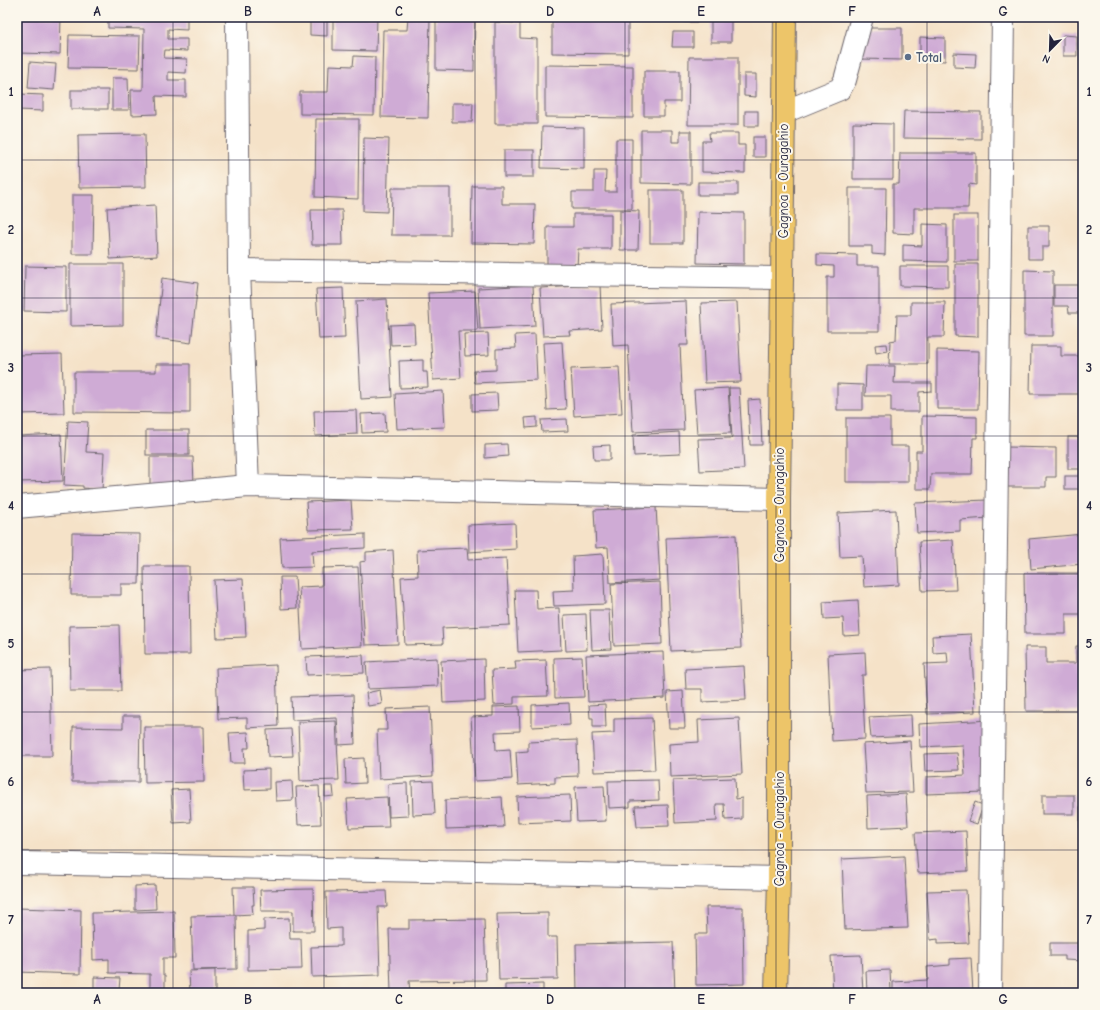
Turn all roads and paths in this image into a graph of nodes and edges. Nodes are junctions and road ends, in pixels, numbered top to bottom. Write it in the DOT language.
graph roads {
  1 [pos="237,17"];
  2 [pos="785,17"];
  3 [pos="862,17"];
  4 [pos="1003,17"];
  5 [pos="784,112"];
  6 [pos="240,270"];
  7 [pos="782,278"];
  8 [pos="248,486"];
  9 [pos="779,499"];
  10 [pos="17,507"];
  11 [pos="17,863"];
  12 [pos="779,878"];
  13 [pos="990,991"];
  14 [pos="776,993"];
  1 -- 6 [label="street"];
  2 -- 5 [label="main road, Gagnoa - Ouragahio"];
  3 -- 5 [label="street"];
  4 -- 13 [label="street"];
  5 -- 7 [label="main road, Gagnoa - Ouragahio"];
  6 -- 7 [label="street"];
  6 -- 8 [label="street"];
  7 -- 9 [label="main road, Gagnoa - Ouragahio"];
  8 -- 9 [label="street"];
  8 -- 10 [label="street"];
  9 -- 12 [label="main road, Gagnoa - Ouragahio"];
  11 -- 12 [label="street"];
  12 -- 14 [label="main road, Gagnoa - Ouragahio"];
}
